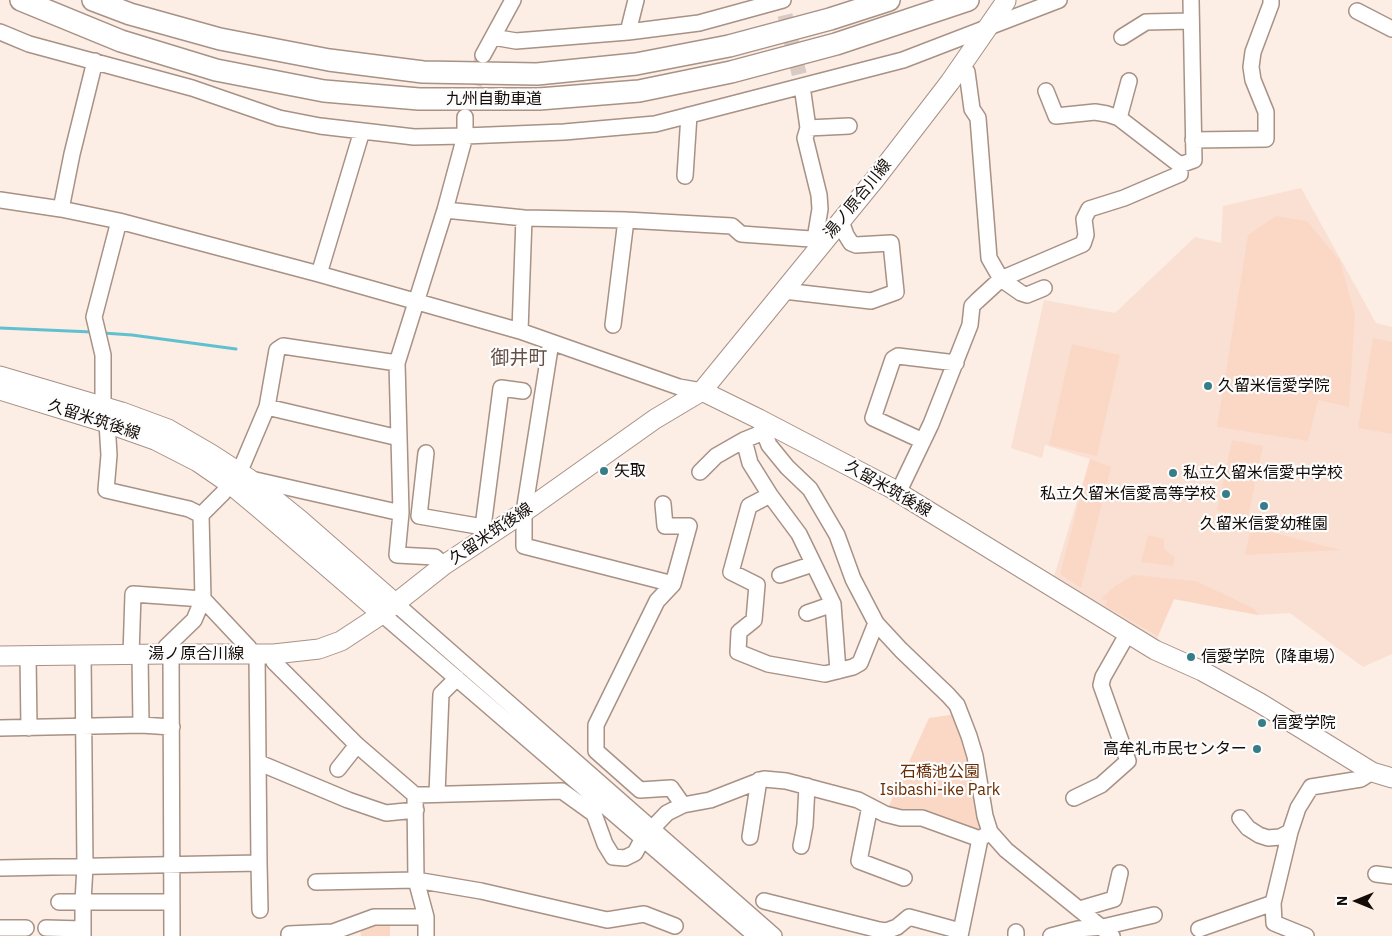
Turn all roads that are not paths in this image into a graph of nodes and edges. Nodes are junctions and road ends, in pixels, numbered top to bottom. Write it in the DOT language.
graph roads {
  1 [pos="21,0"];
  2 [pos="94,0"];
  3 [pos="513,0"];
  4 [pos="636,0"];
  5 [pos="889,0"];
  6 [pos="968,0"];
  7 [pos="1059,0"];
  8 [pos="1191,0"];
  9 [pos="1271,0"];
  10 [pos="1006,1"];
  11 [pos="784,5"];
  12 [pos="1357,11"];
  13 [pos="1191,21"];
  14 [pos="989,26"];
  15 [pos="1392,29"];
  16 [pos="0,32"];
  17 [pos="628,32"];
  18 [pos="493,36"];
  19 [pos="1122,37"];
  20 [pos="483,55"];
  21 [pos="95,61"];
  22 [pos="962,65"];
  23 [pos="1129,81"];
  24 [pos="802,86"];
  25 [pos="1046,91"];
  26 [pos="689,115"];
  27 [pos="465,117"];
  28 [pos="1119,118"];
  29 [pos="849,126"];
  30 [pos="808,128"];
  31 [pos="362,131"];
  32 [pos="464,136"];
  33 [pos="1193,140"];
  34 [pos="1180,165"];
  35 [pos="685,176"];
  36 [pos="0,200"];
  37 [pos="61,209"];
  38 [pos="445,210"];
  39 [pos="524,218"];
  40 [pos="626,220"];
  41 [pos="119,221"];
  42 [pos="841,221"];
  43 [pos="820,240"];
  44 [pos="319,274"];
  45 [pos="1001,279"];
  46 [pos="1044,288"];
  47 [pos="784,291"];
  48 [pos="416,303"];
  49 [pos="613,325"];
  50 [pos="520,331"];
  51 [pos="550,342"];
  52 [pos="397,363"];
  53 [pos="956,363"];
  54 [pos="0,376"];
  55 [pos="0,390"];
  56 [pos="523,391"];
  57 [pos="702,391"];
  58 [pos="267,407"];
  59 [pos="105,414"];
  60 [pos="762,426"];
  61 [pos="399,438"];
  62 [pos="744,440"];
  63 [pos="923,441"];
  64 [pos="426,453"];
  65 [pos="700,472"];
  66 [pos="239,478"];
  67 [pos="898,493"];
  68 [pos="770,495"];
  69 [pos="663,504"];
  70 [pos="524,512"];
  71 [pos="401,513"];
  72 [pos="201,514"];
  73 [pos="486,532"];
  74 [pos="814,564"];
  75 [pos="444,566"];
  76 [pos="780,576"];
  77 [pos="673,584"];
  78 [pos="203,599"];
  79 [pos="833,604"];
  80 [pos="389,609"];
  81 [pos="808,613"];
  82 [pos="876,623"];
  83 [pos="1128,633"];
  84 [pos="83,654"];
  85 [pos="135,654"];
  86 [pos="168,654"];
  87 [pos="260,654"];
  88 [pos="0,656"];
  89 [pos="28,656"];
  90 [pos="838,671"];
  91 [pos="457,678"];
  92 [pos="141,725"];
  93 [pos="172,727"];
  94 [pos="0,728"];
  95 [pos="29,728"];
  96 [pos="84,728"];
  97 [pos="357,745"];
  98 [pos="258,764"];
  99 [pos="338,769"];
  100 [pos="1372,772"];
  101 [pos="1392,778"];
  102 [pos="759,780"];
  103 [pos="808,786"];
  104 [pos="437,794"];
  105 [pos="1074,798"];
  106 [pos="415,802"];
  107 [pos="683,804"];
  108 [pos="870,806"];
  109 [pos="1240,818"];
  110 [pos="1290,832"];
  111 [pos="648,833"];
  112 [pos="985,836"];
  113 [pos="750,837"];
  114 [pos="800,846"];
  115 [pos="259,863"];
  116 [pos="171,864"];
  117 [pos="85,867"];
  118 [pos="0,868"];
  119 [pos="1120,873"];
  120 [pos="1376,874"];
  121 [pos="1392,876"];
  122 [pos="904,878"];
  123 [pos="416,880"];
  124 [pos="316,882"];
  125 [pos="83,901"];
  126 [pos="59,902"];
  127 [pos="171,902"];
  128 [pos="764,902"];
  129 [pos="1273,903"];
  130 [pos="1080,909"];
  131 [pos="260,910"];
  132 [pos="1154,914"];
  133 [pos="426,917"];
  134 [pos="676,926"];
  135 [pos="0,928"];
  136 [pos="26,928"];
  137 [pos="46,928"];
  138 [pos="1199,929"];
  139 [pos="83,933"];
  140 [pos="1078,933"];
  141 [pos="1106,933"];
  142 [pos="290,934"];
  143 [pos="960,934"];
  144 [pos="172,936"];
  145 [pos="426,936"];
  146 [pos="756,936"];
  147 [pos="774,936"];
  148 [pos="1051,936"];
  149 [pos="1306,936"];
  1 -- 6 [label="highway, 九州自動車道"];
  2 -- 5 [label="highway, 九州自動車道"];
  3 -- 18 [label="street"];
  4 -- 17 [label="street"];
  7 -- 14 [label="street"];
  8 -- 13 [label="street"];
  9 -- 33 [label="street"];
  10 -- 14 [label="main road, 湯ノ原合川線"];
  11 -- 17 [label="street"];
  12 -- 15 [label="street"];
  13 -- 19 [label="street"];
  13 -- 33 [label="street"];
  14 -- 22 [label="main road, 湯ノ原合川線"];
  14 -- 24 [label="street"];
  16 -- 21 [label="street"];
  17 -- 18 [label="street"];
  18 -- 20 [label="street"];
  21 -- 31 [label="street"];
  21 -- 37 [label="street"];
  22 -- 42 [label="main road, 湯ノ原合川線"];
  22 -- 45 [label="street"];
  23 -- 28 [label="street"];
  24 -- 26 [label="street"];
  24 -- 30 [label="street"];
  25 -- 28 [label="street"];
  26 -- 32 [label="street"];
  26 -- 35 [label="street"];
  27 -- 32 [label="street"];
  28 -- 34 [label="street"];
  29 -- 30 [label="street"];
  30 -- 43 [label="street"];
  31 -- 32 [label="street"];
  31 -- 44 [label="street"];
  32 -- 38 [label="street"];
  33 -- 34 [label="street"];
  34 -- 45 [label="street"];
  36 -- 37 [label="street"];
  37 -- 41 [label="street"];
  38 -- 39 [label="street"];
  38 -- 48 [label="street"];
  39 -- 40 [label="street"];
  39 -- 50 [label="street"];
  40 -- 43 [label="street"];
  40 -- 49 [label="street"];
  41 -- 44 [label="street"];
  41 -- 59 [label="street"];
  42 -- 43 [label="main road, 湯ノ原合川線"];
  42 -- 47 [label="street"];
  43 -- 47 [label="main road, 湯ノ原合川線"];
  44 -- 48 [label="street"];
  45 -- 46 [label="street"];
  45 -- 53 [label="street"];
  47 -- 57 [label="main road, 湯ノ原合川線"];
  48 -- 50 [label="street"];
  48 -- 52 [label="street"];
  50 -- 51 [label="street"];
  51 -- 57 [label="street"];
  51 -- 70 [label="street"];
  52 -- 58 [label="street"];
  52 -- 61 [label="street"];
  53 -- 63 [label="street"];
  53 -- 63 [label="street"];
  54 -- 59 [label="main road, 久留米筑後線"];
  55 -- 59 [label="main road, 久留米筑後線"];
  56 -- 73 [label="street"];
  57 -- 60 [label="main road, 久留米筑後線"];
  57 -- 70 [label="main road, 久留米筑後線"];
  58 -- 61 [label="street"];
  58 -- 66 [label="street"];
  59 -- 66 [label="main road, 久留米筑後線"];
  59 -- 72 [label="street"];
  60 -- 62 [label="street"];
  60 -- 67 [label="main road, 久留米筑後線"];
  60 -- 82 [label="street"];
  61 -- 71 [label="street"];
  62 -- 65 [label="street"];
  62 -- 68 [label="street"];
  63 -- 67 [label="street"];
  64 -- 73 [label="street"];
  66 -- 71 [label="street"];
  66 -- 72 [label="street"];
  66 -- 80 [label="main road, 久留米筑後線"];
  67 -- 83 [label="main road, 久留米筑後線"];
  68 -- 74 [label="street"];
  68 -- 90 [label="street"];
  69 -- 77 [label="street"];
  70 -- 73 [label="main road, 久留米筑後線"];
  70 -- 77 [label="street"];
  71 -- 75 [label="street"];
  72 -- 78 [label="street"];
  73 -- 75 [label="main road, 久留米筑後線"];
  74 -- 76 [label="street"];
  74 -- 79 [label="street"];
  75 -- 80 [label="main road, 久留米筑後線"];
  77 -- 107 [label="street"];
  78 -- 85 [label="street"];
  78 -- 86 [label="street"];
  78 -- 87 [label="street"];
  79 -- 81 [label="street"];
  79 -- 90 [label="street"];
  80 -- 87 [label="main road, 湯ノ原合川線"];
  80 -- 91 [label="street"];
  80 -- 111 [label="street"];
  82 -- 90 [label="street"];
  82 -- 112 [label="street"];
  83 -- 100 [label="main road, 久留米筑後線"];
  83 -- 105 [label="street"];
  84 -- 85 [label="main road, 湯ノ原合川線"];
  84 -- 89 [label="main road, 湯ノ原合川線"];
  84 -- 96 [label="street"];
  85 -- 86 [label="main road, 湯ノ原合川線"];
  85 -- 92 [label="street"];
  86 -- 87 [label="main road, 湯ノ原合川線"];
  86 -- 93 [label="street"];
  87 -- 97 [label="street"];
  87 -- 98 [label="street"];
  88 -- 89 [label="main road, 湯ノ原合川線"];
  89 -- 95 [label="street"];
  91 -- 104 [label="street"];
  91 -- 111 [label="street"];
  92 -- 93 [label="street"];
  92 -- 96 [label="street"];
  93 -- 116 [label="street"];
  94 -- 95 [label="street"];
  95 -- 96 [label="street"];
  96 -- 117 [label="street"];
  97 -- 99 [label="street"];
  97 -- 106 [label="street"];
  98 -- 106 [label="street"];
  98 -- 115 [label="street"];
  100 -- 101 [label="main road, 久留米筑後線"];
  100 -- 110 [label="street"];
  102 -- 103 [label="street"];
  102 -- 107 [label="street"];
  102 -- 113 [label="street"];
  103 -- 108 [label="street"];
  103 -- 114 [label="street"];
  104 -- 106 [label="street"];
  104 -- 111 [label="street"];
  106 -- 123 [label="street"];
  107 -- 111 [label="street"];
  108 -- 112 [label="street"];
  108 -- 122 [label="street"];
  109 -- 110 [label="street"];
  110 -- 129 [label="street"];
  111 -- 146 [label="street"];
  111 -- 147 [label="street"];
  112 -- 130 [label="street"];
  112 -- 143 [label="street"];
  115 -- 116 [label="street"];
  115 -- 131 [label="street"];
  116 -- 117 [label="street"];
  116 -- 127 [label="street"];
  117 -- 118 [label="street"];
  117 -- 125 [label="street"];
  119 -- 130 [label="street"];
  120 -- 121 [label="street"];
  123 -- 124 [label="street"];
  123 -- 133 [label="street"];
  123 -- 134 [label="street"];
  125 -- 126 [label="street"];
  125 -- 127 [label="street"];
  125 -- 139 [label="street"];
  127 -- 144 [label="street"];
  128 -- 143 [label="street"];
  129 -- 138 [label="street"];
  129 -- 149 [label="street"];
  130 -- 141 [label="street"];
  132 -- 141 [label="street"];
  133 -- 142 [label="street"];
  133 -- 145 [label="street"];
  135 -- 136 [label="street"];
  137 -- 139 [label="street"];
  140 -- 141 [label="street"];
  140 -- 148 [label="street"];
}
